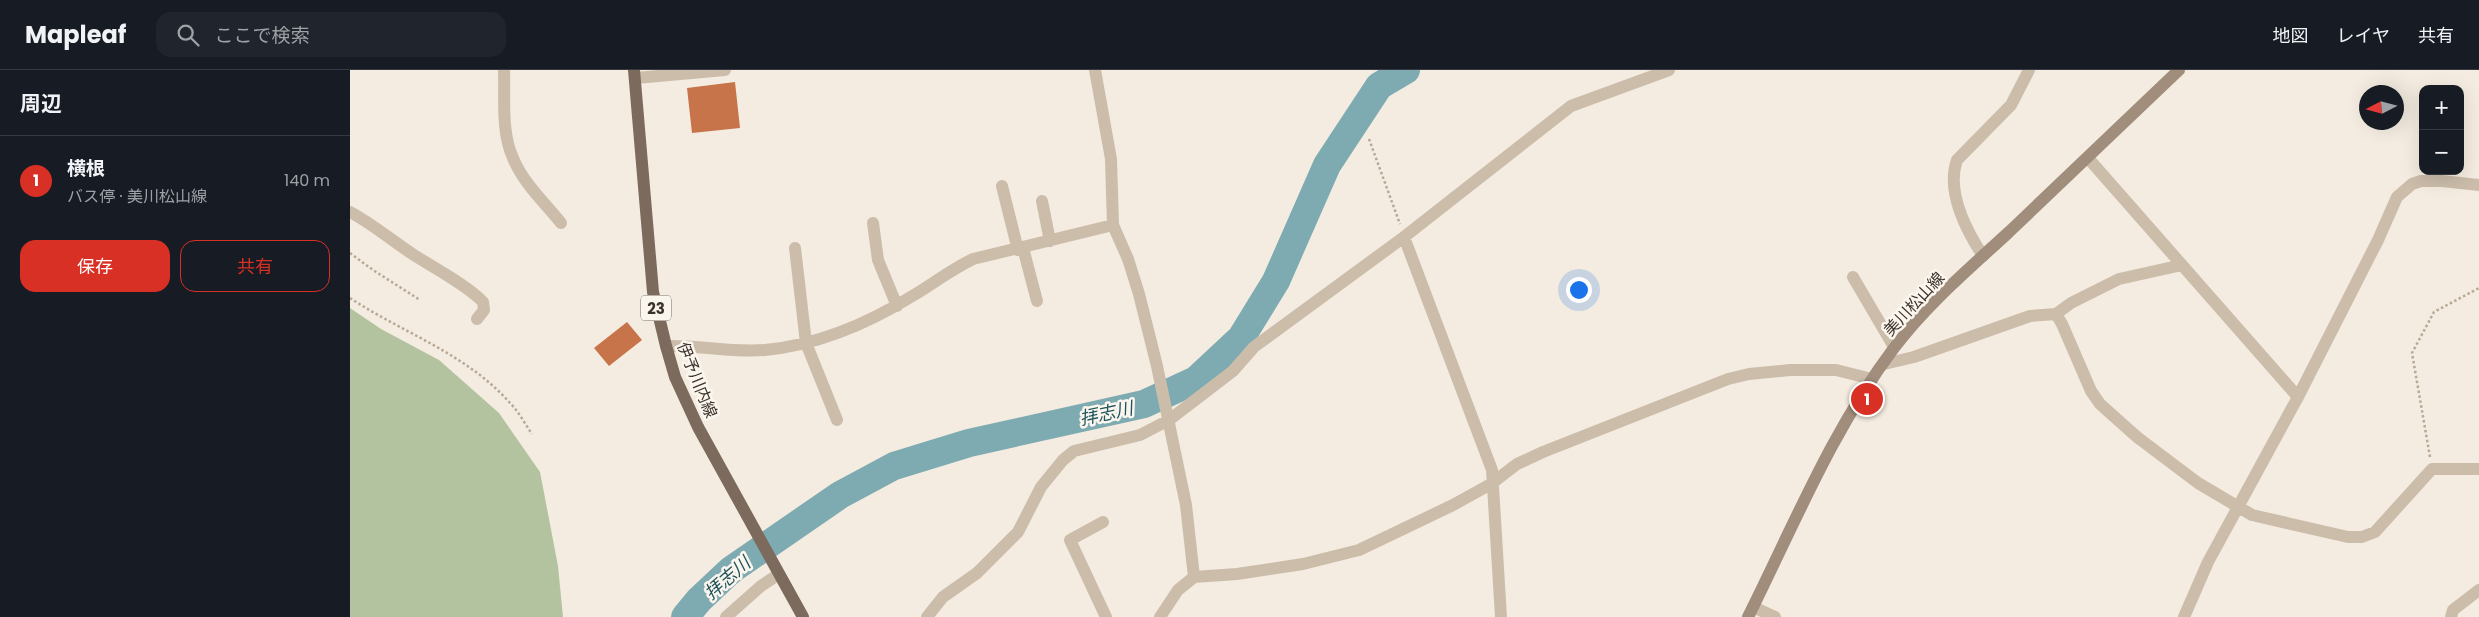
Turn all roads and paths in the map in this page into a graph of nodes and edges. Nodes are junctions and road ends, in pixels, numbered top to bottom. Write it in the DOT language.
graph roads {
  1 [pos="504,70"];
  2 [pos="725,70"];
  3 [pos="1096,70"];
  4 [pos="1669,70"];
  5 [pos="2029,70"];
  6 [pos="2179,70"];
  7 [pos="635,74"];
  8 [pos="1369,138"];
  9 [pos="2088,158"];
  10 [pos="2479,185"];
  11 [pos="1002,186"];
  12 [pos="1042,201"];
  13 [pos="350,212"];
  14 [pos="561,223"];
  15 [pos="873,223"];
  16 [pos="1113,225"];
  17 [pos="1404,237"];
  18 [pos="1050,241"];
  19 [pos="794,248"];
  20 [pos="1021,249"];
  21 [pos="350,253"];
  22 [pos="1983,256"];
  23 [pos="2182,265"];
  24 [pos="1853,277"];
  25 [pos="2479,288"];
  26 [pos="350,298"];
  27 [pos="420,300"];
  28 [pos="1038,301"];
  29 [pos="897,306"];
  30 [pos="2056,314"];
  31 [pos="478,319"];
  32 [pos="806,343"];
  33 [pos="666,346"];
  34 [pos="1894,347"];
  35 [pos="1884,364"];
  36 [pos="1872,379"];
  37 [pos="2298,397"];
  38 [pos="1168,417"];
  39 [pos="837,420"];
  40 [pos="532,434"];
  41 [pos="2432,469"];
  42 [pos="2479,469"];
  43 [pos="1491,484"];
  44 [pos="2238,506"];
  45 [pos="1103,522"];
  46 [pos="777,570"];
  47 [pos="1194,577"];
  48 [pos="2479,590"];
  49 [pos="1751,612"];
  50 [pos="726,617"];
  51 [pos="803,617"];
  52 [pos="927,617"];
  53 [pos="1106,617"];
  54 [pos="1160,617"];
  55 [pos="1501,617"];
  56 [pos="1775,617"];
  57 [pos="2184,617"];
  58 [pos="2451,617"];
  1 -- 14 [label="street"];
  2 -- 7 [label="street"];
  3 -- 16 [label="street"];
  4 -- 17 [label="street"];
  5 -- 22 [label="street"];
  6 -- 9 [label="main road, 美川松山線"];
  7 -- 33 [label="main road, 伊予川内線 / 23"];
  8 -- 17 [label="path"];
  9 -- 22 [label="main road, 美川松山線"];
  9 -- 23 [label="street"];
  10 -- 37 [label="street"];
  11 -- 20 [label="street"];
  12 -- 18 [label="street"];
  13 -- 31 [label="street"];
  15 -- 29 [label="street"];
  16 -- 18 [label="street"];
  16 -- 38 [label="street"];
  17 -- 38 [label="street"];
  17 -- 43 [label="street"];
  18 -- 20 [label="street"];
  19 -- 32 [label="street"];
  20 -- 28 [label="street"];
  20 -- 29 [label="street"];
  21 -- 27 [label="path"];
  22 -- 34 [label="main road, 美川松山線"];
  23 -- 30 [label="street"];
  23 -- 37 [label="street"];
  24 -- 34 [label="street"];
  25 -- 41 [label="path"];
  26 -- 40 [label="path"];
  29 -- 32 [label="street"];
  30 -- 35 [label="street"];
  30 -- 44 [label="street"];
  32 -- 33 [label="street"];
  32 -- 39 [label="street"];
  33 -- 46 [label="main road, 伊予川内線 / 23"];
  34 -- 35 [label="main road, 美川松山線"];
  35 -- 36 [label="main road, 美川松山線"];
  36 -- 43 [label="street"];
  36 -- 49 [label="main road, 美川松山線"];
  37 -- 44 [label="street"];
  38 -- 47 [label="street"];
  38 -- 52 [label="street"];
  41 -- 42 [label="street"];
  41 -- 44 [label="street"];
  43 -- 47 [label="street"];
  43 -- 55 [label="street"];
  44 -- 57 [label="street"];
  45 -- 53 [label="street"];
  46 -- 50 [label="street"];
  46 -- 51 [label="main road, 伊予川内線 / 23"];
  47 -- 54 [label="street"];
  48 -- 58 [label="street"];
  49 -- 56 [label="street"];
}
